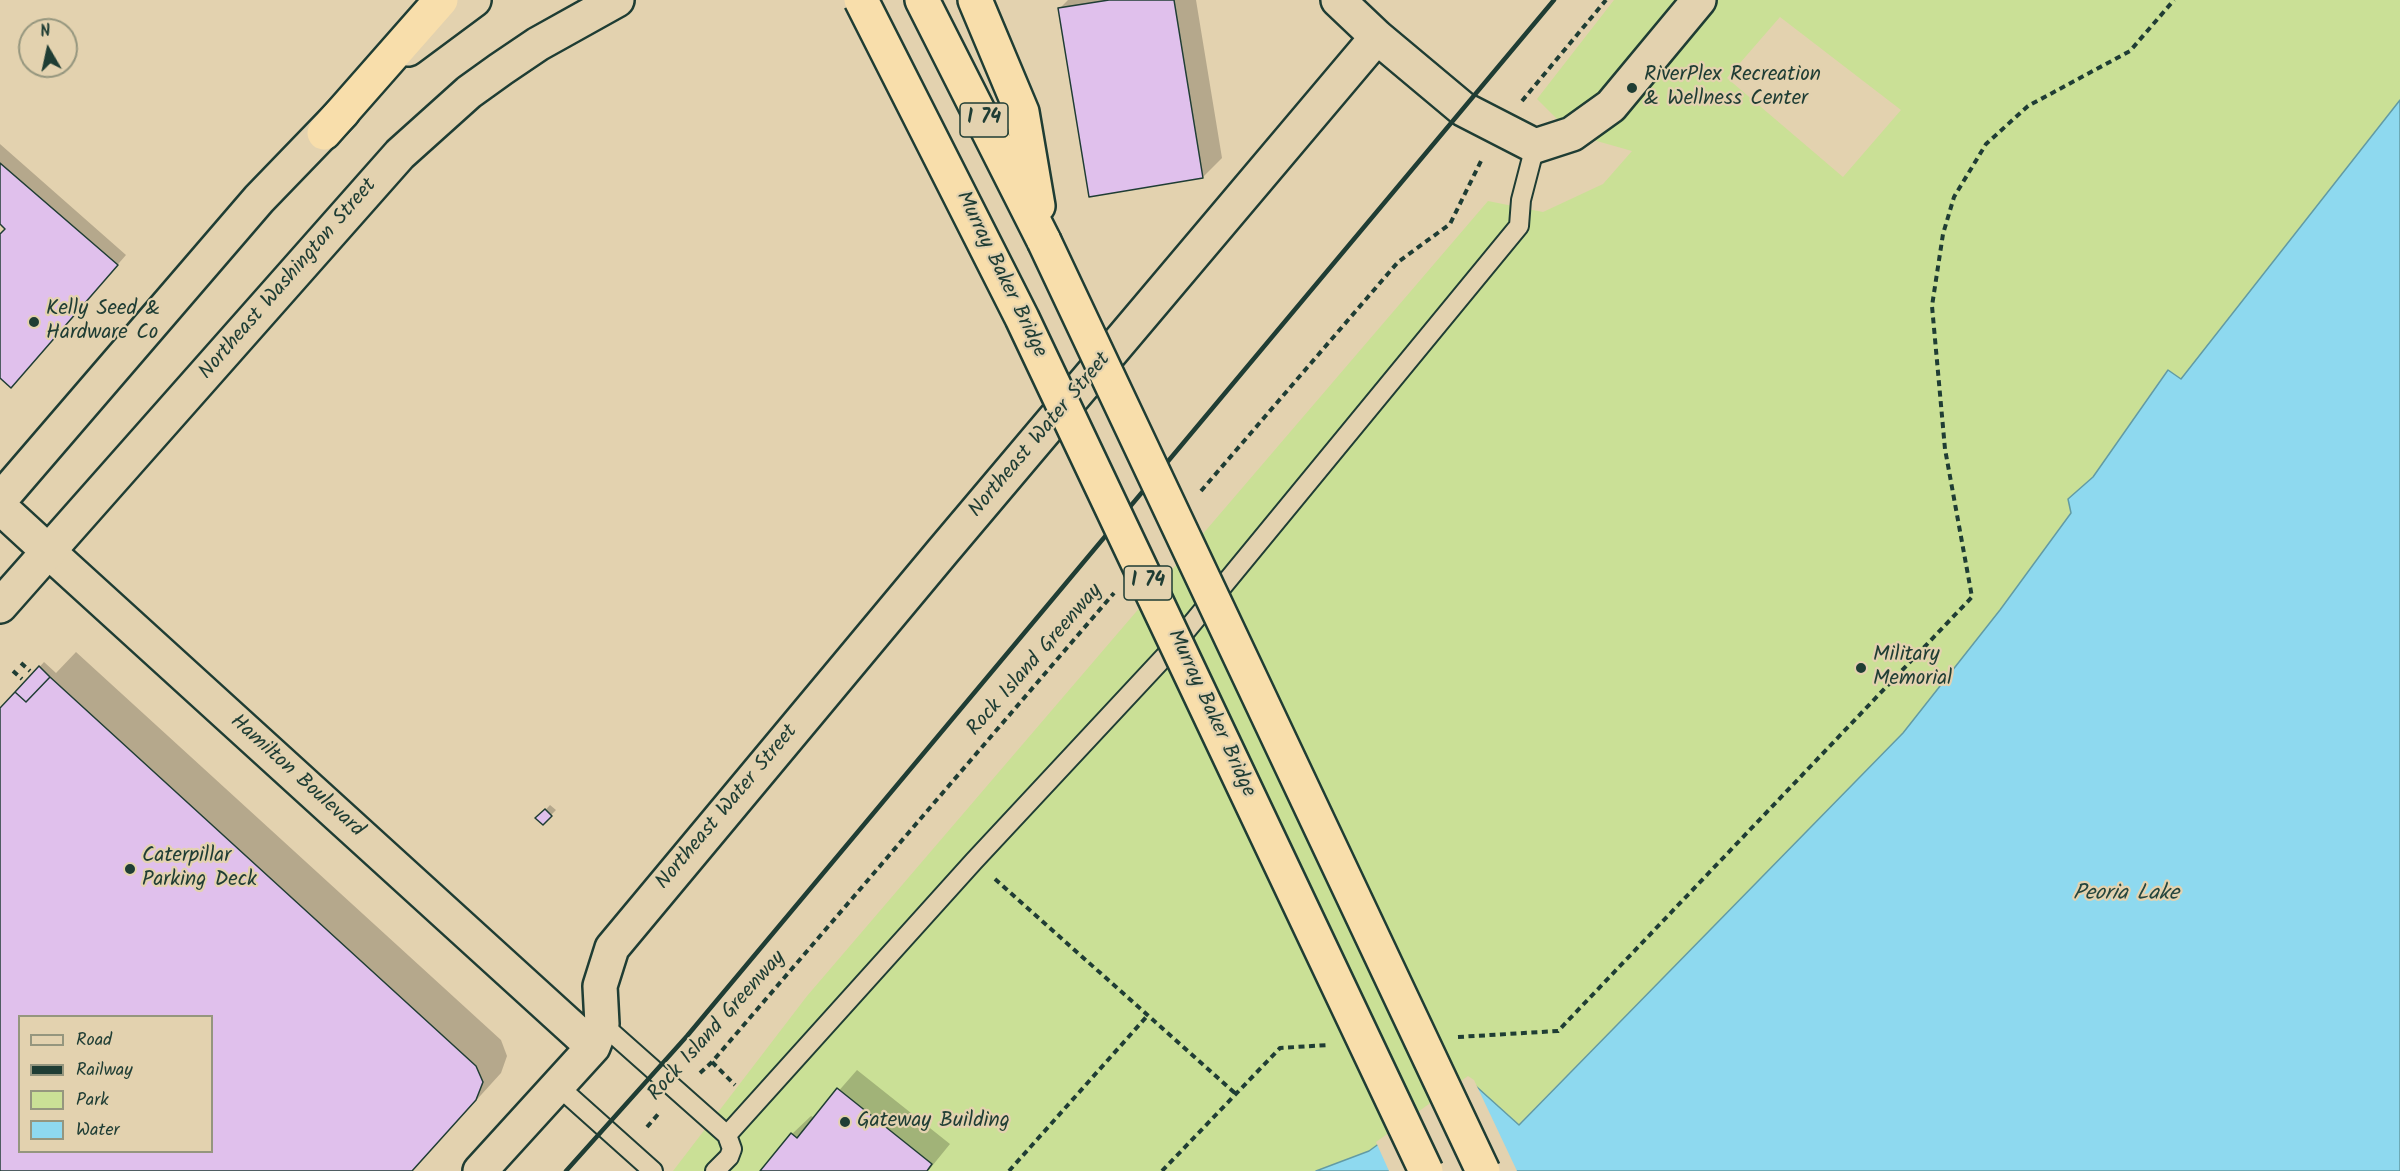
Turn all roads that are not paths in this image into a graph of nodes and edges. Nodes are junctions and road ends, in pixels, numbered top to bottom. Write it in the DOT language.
graph roads {
  1 [pos="441,0"];
  2 [pos="474,0"];
  3 [pos="617,0"];
  4 [pos="861,0"];
  5 [pos="922,0"];
  6 [pos="975,0"];
  7 [pos="1338,0"];
  8 [pos="1699,0"];
  9 [pos="1377,37"];
  10 [pos="324,134"];
  11 [pos="1535,146"];
  12 [pos="1044,241"];
  13 [pos="0,500"];
  14 [pos="0,507"];
  15 [pos="49,552"];
  16 [pos="0,606"];
  17 [pos="598,1036"];
  18 [pos="558,1086"];
  19 [pos="728,1135"];
  20 [pos="480,1171"];
  21 [pos="653,1171"];
  22 [pos="715,1171"];
  23 [pos="1426,1171"];
  24 [pos="1483,1171"];
  1 -- 10 [label="highway"];
  2 -- 10 [label="street"];
  3 -- 15 [label="street, Northeast Washington Street"];
  4 -- 23 [label="highway, Murray Baker Bridge / I 74, bridge"];
  5 -- 12 [label="highway, I 74"];
  6 -- 12 [label="highway"];
  7 -- 9 [label="street"];
  8 -- 11 [label="street"];
  9 -- 11 [label="street"];
  9 -- 17 [label="street, Northeast Water Street"];
  10 -- 13 [label="street"];
  11 -- 19 [label="lane"];
  12 -- 24 [label="highway, I 74, bridge"];
  14 -- 15 [label="street, Hamilton Boulevard"];
  15 -- 16 [label="street, Northeast Washington Street"];
  15 -- 17 [label="street, Hamilton Boulevard"];
  17 -- 18 [label="street"];
  17 -- 19 [label="lane"];
  18 -- 20 [label="street"];
  18 -- 21 [label="lane"];
  19 -- 22 [label="lane"];
}
